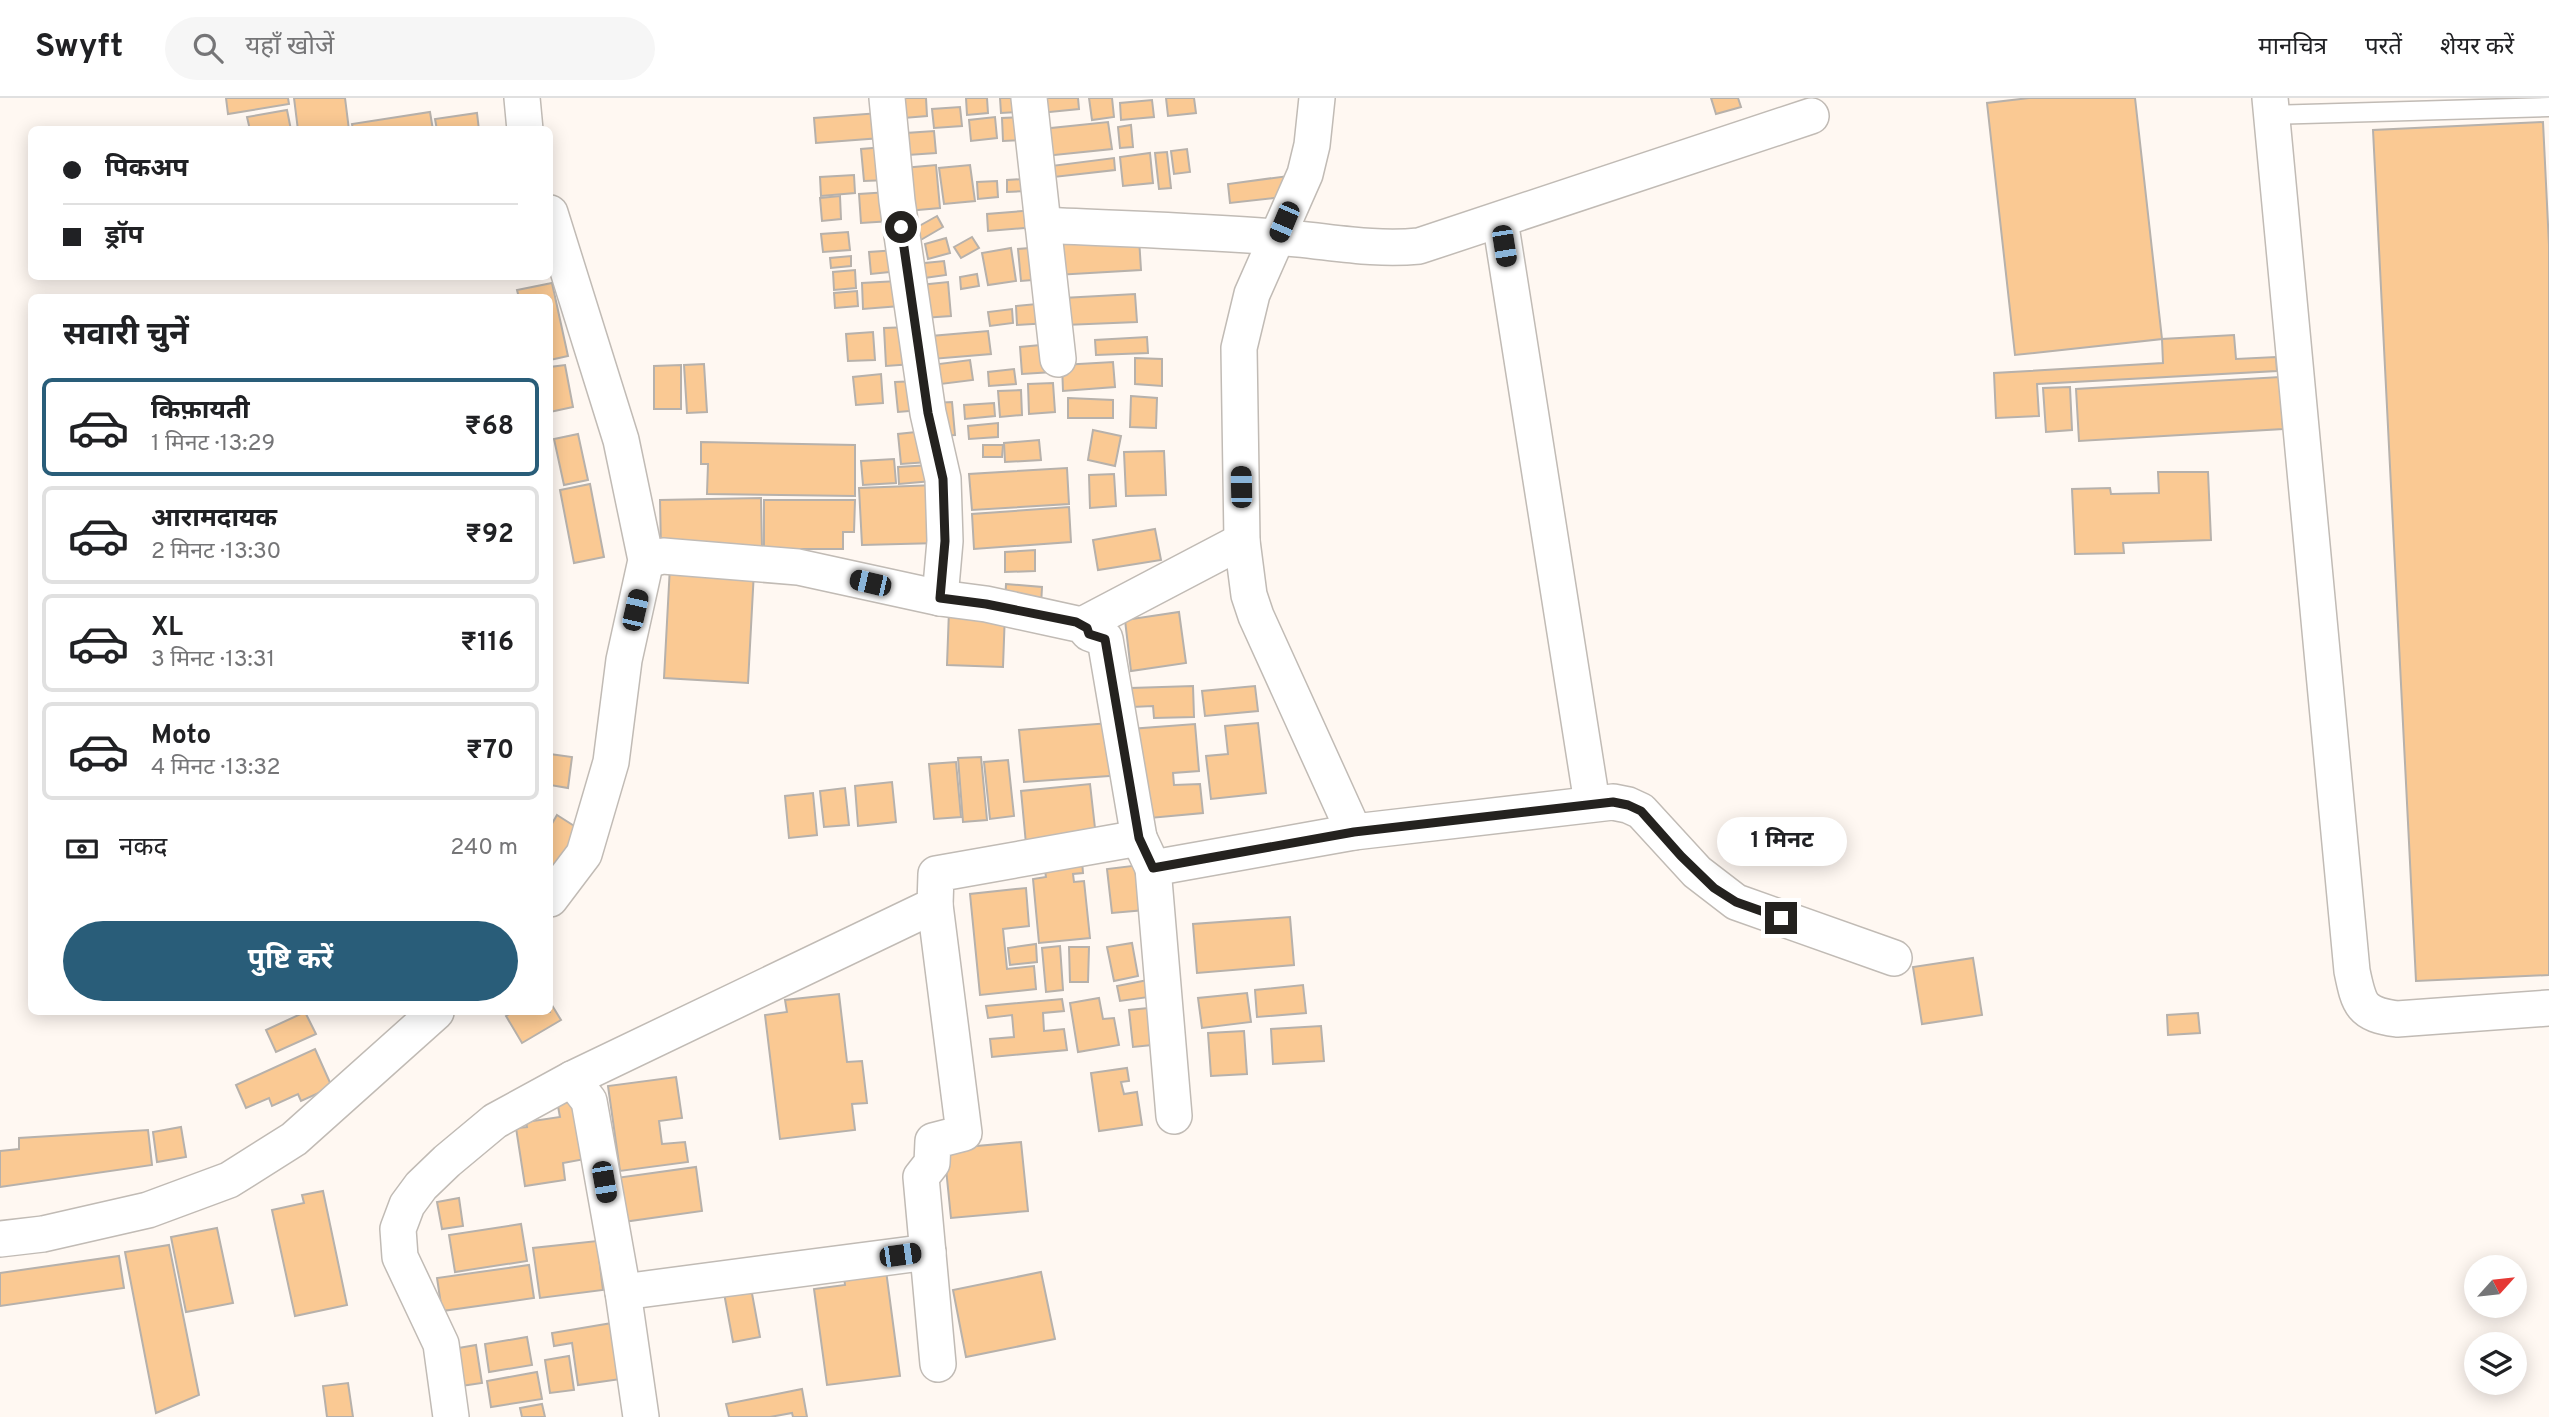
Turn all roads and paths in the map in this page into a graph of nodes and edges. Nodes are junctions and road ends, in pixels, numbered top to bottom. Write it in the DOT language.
graph roads {
  1 [pos="522,98"];
  2 [pos="887,98"];
  3 [pos="1029,98"];
  4 [pos="1317,98"];
  5 [pos="2270,107"];
  6 [pos="2549,107"];
  7 [pos="1811,116"];
  8 [pos="525,126"];
  9 [pos="1500,220"];
  10 [pos="553,223"];
  11 [pos="1043,225"];
  12 [pos="1278,237"];
  13 [pos="1058,359"];
  14 [pos="1242,541"];
  15 [pos="646,560"];
  16 [pos="940,598"];
  17 [pos="1082,625"];
  18 [pos="1592,803"];
  19 [pos="1354,832"];
  20 [pos="1146,853"];
  21 [pos="553,894"];
  22 [pos="935,905"];
  23 [pos="1894,958"];
  24 [pos="2549,1008"];
  25 [pos="433,1015"];
  26 [pos="572,1079"];
  27 [pos="1174,1116"];
  28 [pos="0,1239"];
  29 [pos="928,1252"];
  30 [pos="623,1292"];
  31 [pos="938,1364"];
  32 [pos="451,1417"];
  33 [pos="641,1417"];
  1 -- 8 [label="street"];
  2 -- 16 [label="street"];
  3 -- 11 [label="street"];
  4 -- 12 [label="street"];
  5 -- 6 [label="lane"];
  5 -- 24 [label="street"];
  7 -- 9 [label="street"];
  9 -- 12 [label="street"];
  9 -- 18 [label="street"];
  10 -- 15 [label="street"];
  11 -- 12 [label="street"];
  11 -- 13 [label="street"];
  12 -- 14 [label="street"];
  14 -- 17 [label="street"];
  14 -- 19 [label="street"];
  15 -- 16 [label="street"];
  15 -- 21 [label="street"];
  16 -- 17 [label="street"];
  17 -- 20 [label="street"];
  18 -- 19 [label="street"];
  18 -- 23 [label="street"];
  19 -- 20 [label="street"];
  20 -- 22 [label="street"];
  20 -- 27 [label="street"];
  22 -- 26 [label="street"];
  22 -- 29 [label="street"];
  25 -- 28 [label="street"];
  26 -- 30 [label="street"];
  26 -- 32 [label="street"];
  29 -- 30 [label="street"];
  29 -- 31 [label="street"];
  30 -- 33 [label="street"];
}
